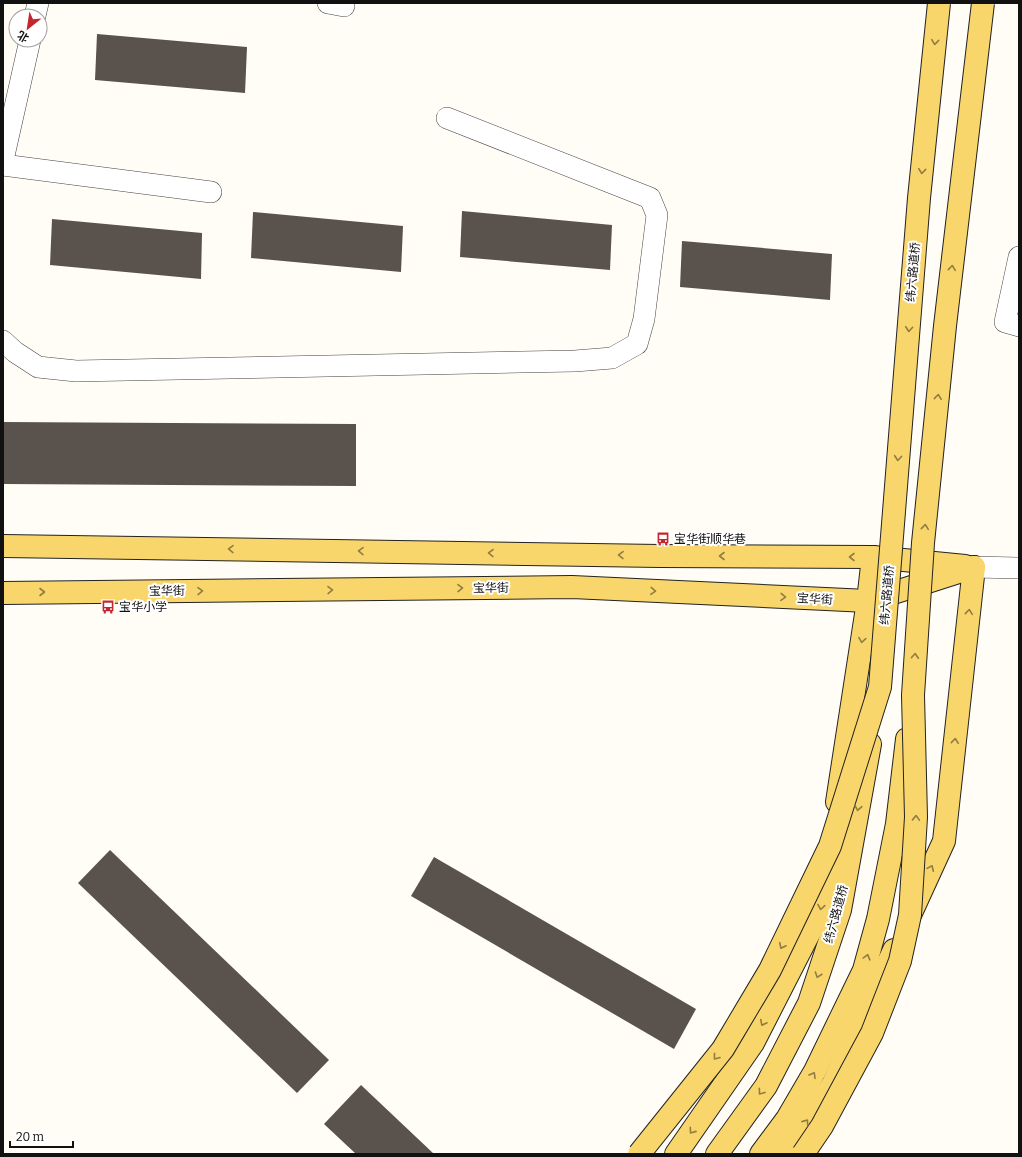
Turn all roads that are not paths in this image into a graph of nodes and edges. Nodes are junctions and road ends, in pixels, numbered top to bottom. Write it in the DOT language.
graph roads {
  1 [pos="939,3"];
  2 [pos="983,3"];
  3 [pos="28,48"];
  4 [pos="447,118"];
  5 [pos="3,160"];
  6 [pos="3,165"];
  7 [pos="211,192"];
  8 [pos="1019,257"];
  9 [pos="1019,326"];
  10 [pos="3,341"];
  11 [pos="3,546"];
  12 [pos="873,557"];
  13 [pos="974,567"];
  14 [pos="1019,568"];
  15 [pos="3,593"];
  16 [pos="868,602"];
  17 [pos="880,687"];
  18 [pos="913,695"];
  19 [pos="639,1154"];
  20 [pos="676,1154"];
  21 [pos="717,1154"];
  22 [pos="761,1154"];
  23 [pos="784,1154"];
  24 [pos="803,1154"];
  1 -- 17 [label="main road, 纬六路道桥, one-way, bridge"];
  18 -- 2 [label="main road, one-way, bridge"];
  3 -- 5 [label="street"];
  4 -- 10 [label="street"];
  6 -- 7 [label="street"];
  8 -- 9 [label="street"];
  12 -- 11 [label="main road, 宝华街, one-way"];
  12 -- 13 [label="main road, 宝华街"];
  12 -- 16 [label="main road"];
  13 -- 14 [label="street, 宝华街"];
  13 -- 16 [label="main road, 宝华街"];
  23 -- 13 [label="main road, one-way"];
  15 -- 16 [label="main road, 宝华街, one-way"];
  16 -- 20 [label="main road, one-way"];
  17 -- 19 [label="main road, one-way, bridge"];
  17 -- 21 [label="main road, 纬六路道桥, one-way, bridge"];
  22 -- 18 [label="main road, one-way, bridge"];
  24 -- 18 [label="main road, one-way, bridge"];
}
